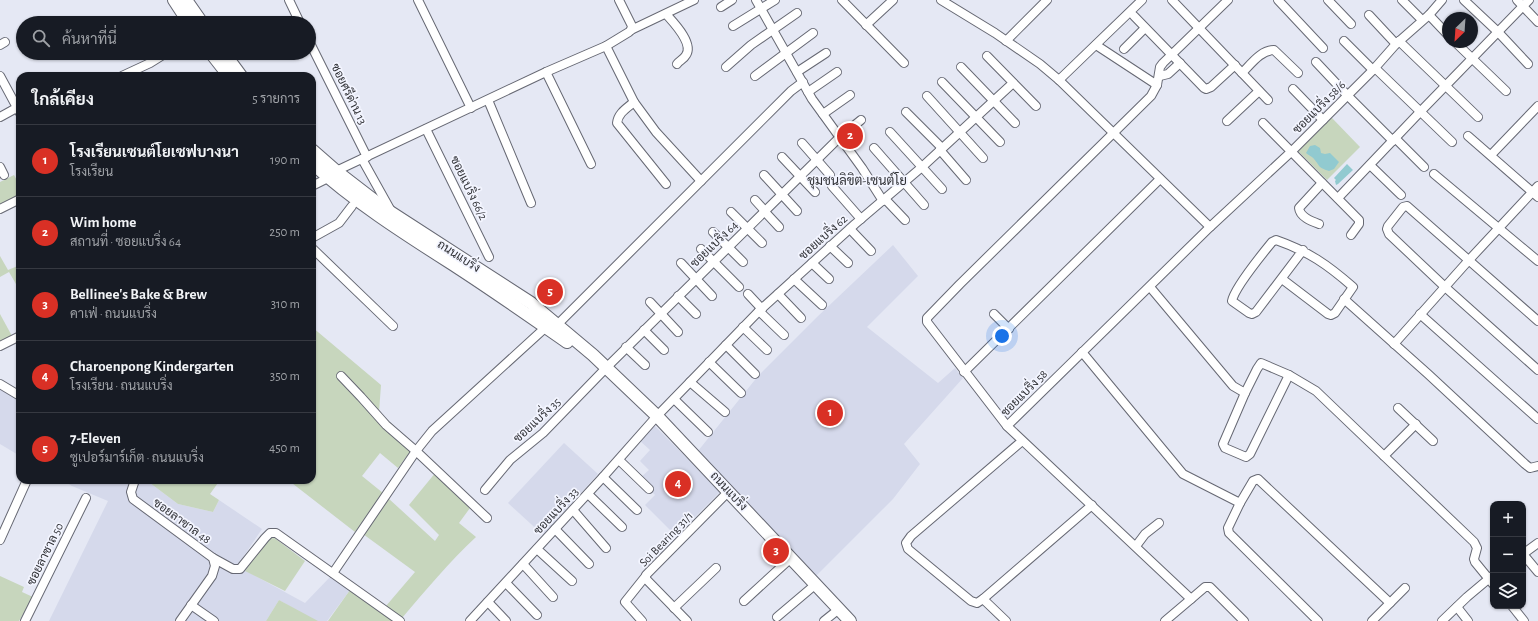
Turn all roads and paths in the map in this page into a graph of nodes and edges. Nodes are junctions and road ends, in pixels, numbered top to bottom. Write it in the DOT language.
graph roads {
  1 [pos="174,0"];
  2 [pos="186,0"];
  3 [pos="289,0"];
  4 [pos="418,0"];
  5 [pos="619,0"];
  6 [pos="694,0"];
  7 [pos="732,0"];
  8 [pos="756,0"];
  9 [pos="775,0"];
  10 [pos="842,0"];
  11 [pos="893,0"];
  12 [pos="941,0"];
  13 [pos="1047,0"];
  14 [pos="1142,0"];
  15 [pos="1172,0"];
  16 [pos="1227,0"];
  17 [pos="1278,0"];
  18 [pos="1328,0"];
  19 [pos="1402,0"];
  20 [pos="1442,0"];
  21 [pos="1464,0"];
  22 [pos="1530,0"];
  23 [pos="1520,3"];
  24 [pos="721,7"];
  25 [pos="761,9"];
  26 [pos="797,13"];
  27 [pos="666,14"];
  28 [pos="1429,14"];
  29 [pos="185,16"];
  30 [pos="197,16"];
  31 [pos="297,16"];
  32 [pos="1134,16"];
  33 [pos="1369,16"];
  34 [pos="1422,20"];
  35 [pos="1538,22"];
  36 [pos="1351,24"];
  37 [pos="866,25"];
  38 [pos="733,26"];
  39 [pos="1145,28"];
  40 [pos="1199,28"];
  41 [pos="1442,28"];
  42 [pos="631,30"];
  43 [pos="774,30"];
  44 [pos="1498,32"];
  45 [pos="814,33"];
  46 [pos="1006,41"];
  47 [pos="1344,41"];
  48 [pos="1398,43"];
  49 [pos="1096,45"];
  50 [pos="606,46"];
  51 [pos="1323,48"];
  52 [pos="1461,48"];
  53 [pos="1124,49"];
  54 [pos="786,52"];
  55 [pos="826,53"];
  56 [pos="1171,54"];
  57 [pos="316,56"];
  58 [pos="986,56"];
  59 [pos="1471,59"];
  60 [pos="155,60"];
  61 [pos="216,60"];
  62 [pos="229,60"];
  63 [pos="1316,62"];
  64 [pos="904,63"];
  65 [pos="1180,63"];
  66 [pos="676,64"];
  67 [pos="1528,64"];
  68 [pos="1235,65"];
  69 [pos="726,67"];
  70 [pos="961,67"];
  71 [pos="1374,69"];
  72 [pos="131,72"];
  73 [pos="226,72"];
  74 [pos="238,72"];
  75 [pos="546,72"];
  76 [pos="797,72"];
  77 [pos="837,72"];
  78 [pos="1242,73"];
  79 [pos="1298,73"];
  80 [pos="0,76"];
  81 [pos="755,76"];
  82 [pos="1160,76"];
  83 [pos="1059,80"];
  84 [pos="803,82"];
  85 [pos="942,82"];
  86 [pos="1013,83"];
  87 [pos="1157,85"];
  88 [pos="1445,87"];
  89 [pos="1293,89"];
  90 [pos="1259,91"];
  91 [pos="1506,91"];
  92 [pos="808,92"];
  93 [pos="850,95"];
  94 [pos="927,96"];
  95 [pos="1348,96"];
  96 [pos="488,100"];
  97 [pos="1268,100"];
  98 [pos="993,101"];
  99 [pos="634,102"];
  100 [pos="16,104"];
  101 [pos="1036,106"];
  102 [pos="1538,106"];
  103 [pos="471,108"];
  104 [pos="16,110"];
  105 [pos="906,112"];
  106 [pos="1420,112"];
  107 [pos="823,114"];
  108 [pos="0,117"];
  109 [pos="976,117"];
  110 [pos="1478,117"];
  111 [pos="861,120"];
  112 [pos="1323,120"];
  113 [pos="1227,121"];
  114 [pos="1015,122"];
  115 [pos="1263,123"];
  116 [pos="426,129"];
  117 [pos="890,132"];
  118 [pos="959,132"];
  119 [pos="1112,133"];
  120 [pos="1468,136"];
  121 [pos="840,137"];
  122 [pos="1394,139"];
  123 [pos="1000,142"];
  124 [pos="1452,142"];
  125 [pos="802,143"];
  126 [pos="874,148"];
  127 [pos="941,149"];
  128 [pos="1292,151"];
  129 [pos="316,155"];
  130 [pos="1491,155"];
  131 [pos="782,157"];
  132 [pos="365,158"];
  133 [pos="983,158"];
  134 [pos="817,160"];
  135 [pos="591,164"];
  136 [pos="316,165"];
  137 [pos="1370,165"];
  138 [pos="0,167"];
  139 [pos="922,167"];
  140 [pos="1424,167"];
  141 [pos="1434,174"];
  142 [pos="4,175"];
  143 [pos="332,175"];
  144 [pos="764,175"];
  145 [pos="830,175"];
  146 [pos="800,176"];
  147 [pos="1160,179"];
  148 [pos="966,180"];
  149 [pos="701,181"];
  150 [pos="904,182"];
  151 [pos="1322,183"];
  152 [pos="316,184"];
  153 [pos="666,184"];
  154 [pos="832,186"];
  155 [pos="942,189"];
  156 [pos="815,192"];
  157 [pos="1536,192"];
  158 [pos="782,195"];
  159 [pos="1401,195"];
  160 [pos="1338,198"];
  161 [pos="755,200"];
  162 [pos="884,200"];
  163 [pos="16,202"];
  164 [pos="531,203"];
  165 [pos="352,206"];
  166 [pos="924,206"];
  167 [pos="0,209"];
  168 [pos="765,211"];
  169 [pos="797,211"];
  170 [pos="391,212"];
  171 [pos="731,212"];
  172 [pos="861,219"];
  173 [pos="905,220"];
  174 [pos="1319,224"];
  175 [pos="779,227"];
  176 [pos="1210,227"];
  177 [pos="748,228"];
  178 [pos="1499,228"];
  179 [pos="850,229"];
  180 [pos="714,232"];
  181 [pos="1351,235"];
  182 [pos="316,236"];
  183 [pos="762,242"];
  184 [pos="830,246"];
  185 [pos="728,247"];
  186 [pos="700,250"];
  187 [pos="1303,250"];
  188 [pos="871,251"];
  189 [pos="316,252"];
  190 [pos="489,257"];
  191 [pos="1469,260"];
  192 [pos="1538,261"];
  193 [pos="713,262"];
  194 [pos="743,262"];
  195 [pos="681,263"];
  196 [pos="812,263"];
  197 [pos="848,263"];
  198 [pos="794,278"];
  199 [pos="696,279"];
  200 [pos="829,279"];
  201 [pos="1282,279"];
  202 [pos="739,287"];
  203 [pos="1150,287"];
  204 [pos="1445,287"];
  205 [pos="748,294"];
  206 [pos="778,294"];
  207 [pos="678,296"];
  208 [pos="712,296"];
  209 [pos="1344,299"];
  210 [pos="650,302"];
  211 [pos="822,305"];
  212 [pos="760,310"];
  213 [pos="660,314"];
  214 [pos="696,314"];
  215 [pos="994,314"];
  216 [pos="1420,314"];
  217 [pos="801,318"];
  218 [pos="1538,321"];
  219 [pos="393,326"];
  220 [pos="552,326"];
  221 [pos="743,327"];
  222 [pos="1009,328"];
  223 [pos="644,330"];
  224 [pos="678,332"];
  225 [pos="784,335"];
  226 [pos="16,338"];
  227 [pos="1394,344"];
  228 [pos="726,345"];
  229 [pos="0,346"];
  230 [pos="626,347"];
  231 [pos="664,350"];
  232 [pos="767,350"];
  233 [pos="1082,352"];
  234 [pos="709,362"];
  235 [pos="645,365"];
  236 [pos="605,366"];
  237 [pos="1538,370"];
  238 [pos="964,372"];
  239 [pos="756,374"];
  240 [pos="1289,375"];
  241 [pos="341,376"];
  242 [pos="690,382"];
  243 [pos="0,384"];
  244 [pos="741,393"];
  245 [pos="1245,393"];
  246 [pos="16,394"];
  247 [pos="674,399"];
  248 [pos="1398,408"];
  249 [pos="725,412"];
  250 [pos="657,416"];
  251 [pos="1538,419"];
  252 [pos="1416,424"];
  253 [pos="1007,426"];
  254 [pos="708,432"];
  255 [pos="1022,441"];
  256 [pos="1433,441"];
  257 [pos="416,451"];
  258 [pos="1384,456"];
  259 [pos="619,460"];
  260 [pos="1538,466"];
  261 [pos="603,477"];
  262 [pos="25,484"];
  263 [pos="134,484"];
  264 [pos="649,489"];
  265 [pos="485,490"];
  266 [pos="729,490"];
  267 [pos="588,494"];
  268 [pos="86,498"];
  269 [pos="1240,503"];
  270 [pos="1092,506"];
  271 [pos="573,510"];
  272 [pos="637,510"];
  273 [pos="486,518"];
  274 [pos="1159,523"];
  275 [pos="622,527"];
  276 [pos="555,529"];
  277 [pos="0,540"];
  278 [pos="1538,543"];
  279 [pos="1136,546"];
  280 [pos="606,548"];
  281 [pos="537,549"];
  282 [pos="1526,552"];
  283 [pos="213,558"];
  284 [pos="791,558"];
  285 [pos="1526,558"];
  286 [pos="522,564"];
  287 [pos="589,564"];
  288 [pos="716,568"];
  289 [pos="1538,572"];
  290 [pos="333,573"];
  291 [pos="645,578"];
  292 [pos="1490,578"];
  293 [pos="572,581"];
  294 [pos="506,582"];
  295 [pos="1490,582"];
  296 [pos="816,584"];
  297 [pos="1405,588"];
  298 [pos="553,597"];
  299 [pos="983,599"];
  300 [pos="1191,599"];
  301 [pos="744,601"];
  302 [pos="488,602"];
  303 [pos="1390,603"];
  304 [pos="191,605"];
  305 [pos="1456,607"];
  306 [pos="674,608"];
  307 [pos="839,608"];
  308 [pos="1514,609"];
  309 [pos="537,615"];
  310 [pos="777,617"];
  311 [pos="25,621"];
  312 [pos="180,621"];
  313 [pos="214,621"];
  314 [pos="400,621"];
  315 [pos="470,621"];
  316 [pos="506,621"];
  317 [pos="642,621"];
  318 [pos="687,621"];
  319 [pos="824,621"];
  320 [pos="850,621"];
  321 [pos="1006,621"];
  322 [pos="1166,621"];
  323 [pos="1244,621"];
  324 [pos="1318,621"];
  325 [pos="1372,621"];
  326 [pos="1442,621"];
  327 [pos="1468,621"];
  328 [pos="1524,621"];
  1 -- 29 [label="main road"];
  2 -- 30 [label="main road"];
  3 -- 31 [label="street"];
  4 -- 103 [label="street"];
  5 -- 42 [label="street"];
  6 -- 27 [label="street"];
  7 -- 24 [label="street"];
  8 -- 25 [label="street"];
  9 -- 25 [label="street"];
  10 -- 37 [label="street"];
  11 -- 37 [label="street"];
  12 -- 46 [label="street"];
  13 -- 46 [label="street"];
  14 -- 49 [label="street"];
  15 -- 40 [label="street"];
  16 -- 40 [label="street"];
  17 -- 51 [label="street"];
  18 -- 36 [label="street"];
  19 -- 34 [label="street"];
  20 -- 28 [label="street, ซอยแบริ่ง 58/6"];
  21 -- 44 [label="street"];
  22 -- 23 [label="street"];
  23 -- 35 [label="street"];
  23 -- 44 [label="street"];
  25 -- 38 [label="street"];
  25 -- 43 [label="street"];
  26 -- 43 [label="street"];
  27 -- 42 [label="street"];
  27 -- 66 [label="street"];
  28 -- 34 [label="street, ซอยแบริ่ง 58/6"];
  28 -- 41 [label="street"];
  32 -- 39 [label="street"];
  33 -- 48 [label="street"];
  34 -- 48 [label="street, ซอยแบริ่ง 58/6"];
  37 -- 64 [label="street"];
  39 -- 53 [label="street"];
  39 -- 56 [label="street"];
  40 -- 56 [label="street"];
  40 -- 68 [label="street"];
  42 -- 50 [label="street"];
  43 -- 54 [label="street"];
  43 -- 69 [label="street"];
  44 -- 59 [label="street"];
  44 -- 67 [label="street"];
  45 -- 54 [label="street"];
  46 -- 83 [label="street"];
  47 -- 71 [label="street"];
  48 -- 71 [label="street, ซอยแบริ่ง 58/6"];
  48 -- 88 [label="street"];
  49 -- 83 [label="street"];
  49 -- 87 [label="street"];
  50 -- 75 [label="street"];
  50 -- 99 [label="street"];
  52 -- 59 [label="street"];
  54 -- 76 [label="street"];
  54 -- 81 [label="street"];
  55 -- 76 [label="street"];
  56 -- 65 [label="street"];
  56 -- 82 [label="street"];
  57 -- 132 [label="street, ซอยศรีด่าน 13"];
  58 -- 86 [label="street"];
  59 -- 88 [label="street"];
  59 -- 91 [label="street"];
  60 -- 72 [label="street"];
  61 -- 73 [label="main road"];
  62 -- 74 [label="main road"];
  63 -- 95 [label="street"];
  65 -- 68 [label="street"];
  65 -- 82 [label="street"];
  68 -- 78 [label="street"];
  70 -- 98 [label="street"];
  71 -- 95 [label="street, ซอยแบริ่ง 58/6"];
  71 -- 106 [label="street"];
  75 -- 96 [label="street"];
  75 -- 135 [label="street"];
  76 -- 84 [label="street"];
  77 -- 92 [label="street"];
  78 -- 79 [label="street"];
  78 -- 90 [label="street"];
  80 -- 100 [label="street"];
  82 -- 87 [label="street"];
  83 -- 119 [label="street"];
  84 -- 92 [label="street"];
  84 -- 149 [label="street"];
  85 -- 109 [label="street"];
  86 -- 98 [label="street, ซอยแบริ่ง 62"];
  86 -- 101 [label="street"];
  87 -- 119 [label="street"];
  88 -- 106 [label="street"];
  88 -- 110 [label="street"];
  89 -- 112 [label="street"];
  90 -- 97 [label="street"];
  90 -- 113 [label="street"];
  92 -- 107 [label="street"];
  93 -- 107 [label="street"];
  94 -- 118 [label="street"];
  95 -- 112 [label="street, ซอยแบริ่ง 58/6"];
  95 -- 122 [label="street"];
  96 -- 103 [label="street"];
  96 -- 164 [label="street"];
  98 -- 109 [label="street, ซอยแบริ่ง 62"];
  98 -- 114 [label="street"];
  99 -- 149 [label="street"];
  99 -- 153 [label="street"];
  102 -- 130 [label="street"];
  103 -- 116 [label="street"];
  104 -- 108 [label="street"];
  105 -- 127 [label="street"];
  106 -- 122 [label="street"];
  106 -- 124 [label="street"];
  107 -- 121 [label="street"];
  109 -- 118 [label="street, ซอยแบริ่ง 62"];
  109 -- 123 [label="street"];
  111 -- 121 [label="street, ซอยแบริ่ง 64"];
  112 -- 128 [label="street, ซอยแบริ่ง 58/6"];
  115 -- 128 [label="street"];
  116 -- 132 [label="street"];
  116 -- 190 [label="street, ซอยแบริ่ง 66/2"];
  117 -- 139 [label="street"];
  118 -- 127 [label="street, ซอยแบริ่ง 62"];
  118 -- 133 [label="street"];
  119 -- 147 [label="street"];
  119 -- 238 [label="street"];
  120 -- 130 [label="street"];
  121 -- 134 [label="street, ซอยแบริ่ง 64"];
  121 -- 162 [label="street"];
  122 -- 137 [label="street"];
  122 -- 140 [label="street"];
  125 -- 134 [label="street"];
  126 -- 150 [label="street"];
  127 -- 139 [label="street, ซอยแบริ่ง 62"];
  127 -- 148 [label="street"];
  128 -- 151 [label="street"];
  128 -- 176 [label="street, ซอยแบริ่ง 58/6"];
  129 -- 143 [label="main road, ถนนแบริ่ง"];
  130 -- 157 [label="street"];
  131 -- 146 [label="street"];
  132 -- 143 [label="street"];
  132 -- 170 [label="street, ซอยศรีด่าน 13"];
  134 -- 145 [label="street"];
  134 -- 146 [label="street, ซอยแบริ่ง 64"];
  136 -- 143 [label="main road, ถนนแบริ่ง"];
  137 -- 159 [label="street"];
  137 -- 160 [label="street"];
  138 -- 142 [label="street"];
  139 -- 150 [label="street, ซอยแบริ่ง 62"];
  139 -- 155 [label="street"];
  141 -- 178 [label="street"];
  143 -- 152 [label="street"];
  143 -- 170 [label="main road, ถนนแบริ่ง"];
  143 -- 220 [label="main road, ถนนแบริ่ง"];
  144 -- 158 [label="street"];
  146 -- 156 [label="street"];
  146 -- 158 [label="street, ซอยแบริ่ง 64"];
  147 -- 176 [label="street"];
  147 -- 222 [label="street"];
  149 -- 220 [label="street"];
  150 -- 162 [label="street, ซอยแบริ่ง 62"];
  150 -- 166 [label="street"];
  151 -- 160 [label="street"];
  151 -- 174 [label="street"];
  154 -- 172 [label="street"];
  157 -- 178 [label="street"];
  158 -- 168 [label="street, ซอยแบริ่ง 64"];
  158 -- 169 [label="street"];
  160 -- 181 [label="street"];
  161 -- 168 [label="street"];
  162 -- 172 [label="street, ซอยแบริ่ง 62"];
  162 -- 173 [label="street"];
  163 -- 167 [label="street"];
  165 -- 182 [label="street"];
  168 -- 175 [label="street"];
  168 -- 177 [label="street, ซอยแบริ่ง 64"];
  170 -- 220 [label="main road, ถนนแบริ่ง"];
  171 -- 177 [label="street"];
  172 -- 179 [label="street, ซอยแบริ่ง 62"];
  176 -- 203 [label="street, ซอยแบริ่ง 58"];
  177 -- 183 [label="street"];
  177 -- 185 [label="street, ซอยแบริ่ง 64"];
  178 -- 191 [label="street"];
  178 -- 192 [label="street"];
  179 -- 184 [label="street, ซอยแบริ่ง 62"];
  179 -- 188 [label="street"];
  180 -- 185 [label="street"];
  184 -- 196 [label="street, ซอยแบริ่ง 62"];
  184 -- 197 [label="street"];
  185 -- 193 [label="street, ซอยแบริ่ง 64"];
  185 -- 194 [label="street"];
  186 -- 193 [label="street"];
  187 -- 201 [label="street"];
  187 -- 201 [label="street"];
  187 -- 209 [label="street"];
  189 -- 219 [label="street"];
  191 -- 204 [label="street"];
  191 -- 204 [label="street"];
  191 -- 218 [label="street"];
  193 -- 199 [label="street, ซอยแบริ่ง 64"];
  193 -- 202 [label="street"];
  195 -- 199 [label="street"];
  196 -- 198 [label="street, ซอยแบริ่ง 62"];
  196 -- 200 [label="street"];
  198 -- 206 [label="street, ซอยแบริ่ง 62"];
  198 -- 211 [label="street"];
  199 -- 207 [label="street, ซอยแบริ่ง 64"];
  199 -- 208 [label="street"];
  201 -- 209 [label="street"];
  203 -- 233 [label="street, ซอยแบริ่ง 58"];
  203 -- 245 [label="street"];
  204 -- 216 [label="street"];
  204 -- 237 [label="street"];
  205 -- 212 [label="street"];
  206 -- 212 [label="street, ซอยแบริ่ง 62"];
  206 -- 217 [label="street"];
  207 -- 213 [label="street, ซอยแบริ่ง 64"];
  207 -- 214 [label="street"];
  209 -- 227 [label="street"];
  210 -- 213 [label="street"];
  212 -- 221 [label="street, ซอยแบริ่ง 62"];
  212 -- 225 [label="street"];
  213 -- 223 [label="street, ซอยแบริ่ง 64"];
  213 -- 224 [label="street"];
  215 -- 222 [label="street"];
  216 -- 227 [label="street"];
  216 -- 251 [label="street"];
  220 -- 236 [label="main road, ถนนแบริ่ง"];
  220 -- 257 [label="street"];
  221 -- 228 [label="street, ซอยแบริ่ง 62"];
  221 -- 232 [label="street"];
  222 -- 238 [label="street"];
  223 -- 230 [label="street, ซอยแบริ่ง 64"];
  223 -- 231 [label="street"];
  226 -- 229 [label="street"];
  227 -- 260 [label="street"];
  228 -- 234 [label="street, ซอยแบริ่ง 62"];
  228 -- 239 [label="street"];
  230 -- 235 [label="street"];
  230 -- 236 [label="street, ซอยแบริ่ง 64"];
  233 -- 253 [label="street, ซอยแบริ่ง 58"];
  233 -- 269 [label="street"];
  234 -- 242 [label="street, ซอยแบริ่ง 62"];
  234 -- 244 [label="street"];
  236 -- 250 [label="main road, ถนนแบริ่ง"];
  236 -- 265 [label="street, ซอยแบริ่ง 35"];
  238 -- 253 [label="street"];
  240 -- 245 [label="street"];
  240 -- 245 [label="street"];
  240 -- 258 [label="street"];
  241 -- 257 [label="street"];
  242 -- 247 [label="street, ซอยแบริ่ง 62"];
  242 -- 249 [label="street"];
  243 -- 246 [label="street"];
  247 -- 250 [label="street, ซอยแบริ่ง 62"];
  247 -- 254 [label="street"];
  248 -- 252 [label="street"];
  250 -- 259 [label="street, ซอยแบริ่ง 33"];
  250 -- 266 [label="main road, ถนนแบริ่ง"];
  252 -- 256 [label="street"];
  252 -- 258 [label="street"];
  253 -- 255 [label="street, ซอยแบริ่ง 58"];
  255 -- 270 [label="street, ซอยแบริ่ง 58"];
  255 -- 299 [label="street"];
  257 -- 273 [label="street"];
  257 -- 290 [label="street"];
  258 -- 292 [label="street"];
  259 -- 261 [label="street, ซอยแบริ่ง 33"];
  259 -- 264 [label="street"];
  261 -- 267 [label="street, ซอยแบริ่ง 33"];
  261 -- 272 [label="street"];
  262 -- 277 [label="street"];
  263 -- 283 [label="street, ซอยลาซาล 48"];
  266 -- 284 [label="main road, ถนนแบริ่ง"];
  266 -- 291 [label="street, Soi Bearing 31/1"];
  267 -- 271 [label="street, ซอยแบริ่ง 33"];
  267 -- 275 [label="street"];
  268 -- 311 [label="street, ซอยลาซาล 50"];
  269 -- 303 [label="street"];
  269 -- 324 [label="street"];
  270 -- 279 [label="street, ซอยแบริ่ง 58"];
  270 -- 299 [label="street"];
  271 -- 276 [label="street, ซอยแบริ่ง 33"];
  271 -- 280 [label="street"];
  274 -- 279 [label="street"];
  276 -- 281 [label="street, ซอยแบริ่ง 33"];
  276 -- 287 [label="street"];
  278 -- 282 [label="street"];
  279 -- 300 [label="street, ซอยแบริ่ง 58"];
  281 -- 286 [label="street, ซอยแบริ่ง 33"];
  281 -- 293 [label="street"];
  283 -- 290 [label="street"];
  283 -- 304 [label="street, ซอยลาซาล 48"];
  284 -- 296 [label="main road, ถนนแบริ่ง"];
  284 -- 301 [label="street"];
  285 -- 289 [label="street"];
  286 -- 294 [label="street, ซอยแบริ่ง 33"];
  286 -- 298 [label="street"];
  288 -- 306 [label="street"];
  290 -- 314 [label="street"];
  291 -- 306 [label="street, Soi Bearing 31/1"];
  291 -- 317 [label="street"];
  294 -- 302 [label="street, ซอยแบริ่ง 33"];
  294 -- 309 [label="street"];
  295 -- 305 [label="street"];
  296 -- 307 [label="main road, ถนนแบริ่ง"];
  296 -- 310 [label="street"];
  297 -- 303 [label="street"];
  299 -- 321 [label="street"];
  300 -- 322 [label="street"];
  300 -- 323 [label="street"];
  302 -- 315 [label="street, ซอยแบริ่ง 33"];
  302 -- 316 [label="street"];
  303 -- 325 [label="street"];
  304 -- 312 [label="street, ซอยลาซาล 48"];
  304 -- 313 [label="street"];
  305 -- 326 [label="street"];
  305 -- 327 [label="street"];
  306 -- 318 [label="street, Soi Bearing 31/1"];
  307 -- 319 [label="street"];
  307 -- 320 [label="main road, ถนนแบริ่ง"];
  308 -- 328 [label="street"];
}
